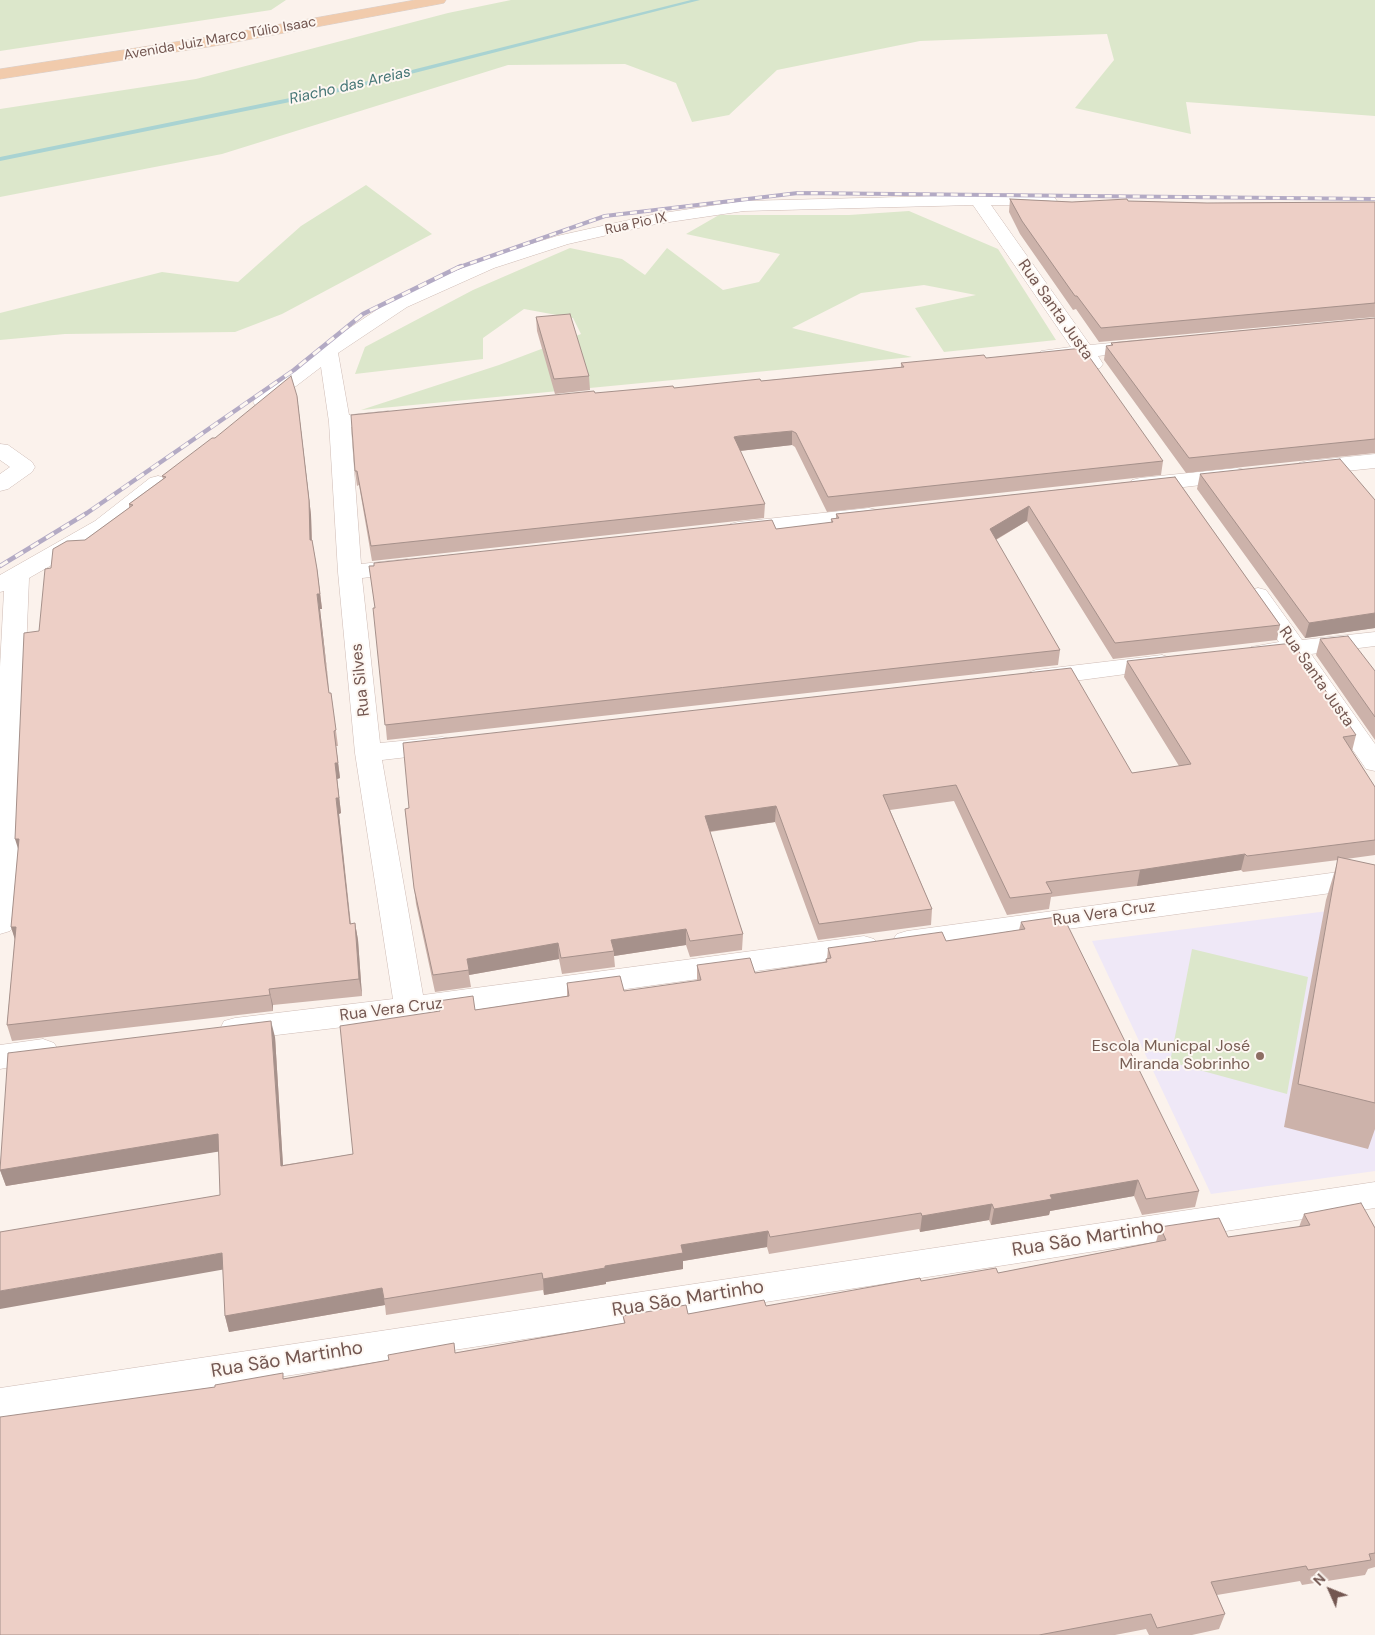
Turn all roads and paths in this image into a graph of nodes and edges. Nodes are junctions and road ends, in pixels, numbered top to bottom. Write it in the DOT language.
graph roads {
  1 [pos="439,0"];
  2 [pos="158,34"];
  3 [pos="93,45"];
  4 [pos="0,74"];
  5 [pos="978,200"];
  6 [pos="1064,202"];
  7 [pos="1162,344"];
  8 [pos="328,351"];
  9 [pos="1084,352"];
  10 [pos="1025,357"];
  11 [pos="1108,384"];
  12 [pos="251,411"];
  13 [pos="409,415"];
  14 [pos="340,422"];
  15 [pos="0,450"];
  16 [pos="1375,461"];
  17 [pos="1286,470"];
  18 [pos="173,472"];
  19 [pos="1256,473"];
  20 [pos="0,484"];
  21 [pos="1117,488"];
  22 [pos="891,513"];
  23 [pos="714,532"];
  24 [pos="429,563"];
  25 [pos="350,572"];
  26 [pos="1245,577"];
  27 [pos="8,580"];
  28 [pos="1375,639"];
  29 [pos="1297,648"];
  30 [pos="1238,655"];
  31 [pos="1188,660"];
  32 [pos="1010,680"];
  33 [pos="467,742"];
  34 [pos="368,753"];
  35 [pos="1375,763"];
  36 [pos="1375,877"];
  37 [pos="0,924"];
  38 [pos="410,1008"];
  39 [pos="205,1032"];
  40 [pos="68,1048"];
  41 [pos="0,1057"];
  42 [pos="1375,1195"];
  43 [pos="0,1404"];
  1 -- 4 [label="main road, Avenida Juiz Marco Túlio Isaac"];
  2 -- 3 [label="main road, Avenida Juiz Marco Túlio Isaac"];
  5 -- 6 [label="street, Rua Pio IX"];
  5 -- 8 [label="street, Rua Pio IX"];
  5 -- 9 [label="street, Rua Santa Justa"];
  7 -- 9 [label="street"];
  8 -- 12 [label="street, Rua Pio IX"];
  8 -- 14 [label="street, Rua Silves"];
  9 -- 10 [label="street"];
  9 -- 11 [label="street, Rua Santa Justa"];
  13 -- 14 [label="street"];
  14 -- 25 [label="street, Rua Silves"];
  15 -- 20 [label="street"];
  16 -- 17 [label="street"];
  18 -- 27 [label="street"];
  19 -- 21 [label="street"];
  22 -- 23 [label="street"];
  24 -- 25 [label="street"];
  25 -- 34 [label="street, Rua Silves"];
  26 -- 29 [label="street, Rua Santa Justa"];
  27 -- 37 [label="street"];
  28 -- 29 [label="street"];
  29 -- 30 [label="street"];
  29 -- 35 [label="street, Rua Santa Justa"];
  31 -- 32 [label="street"];
  33 -- 34 [label="street"];
  34 -- 38 [label="street, Rua Silves"];
  36 -- 38 [label="street, Rua Vera Cruz"];
  38 -- 39 [label="street, Rua Vera Cruz"];
  40 -- 41 [label="street"];
  42 -- 43 [label="street, Rua São Martinho"];
}
